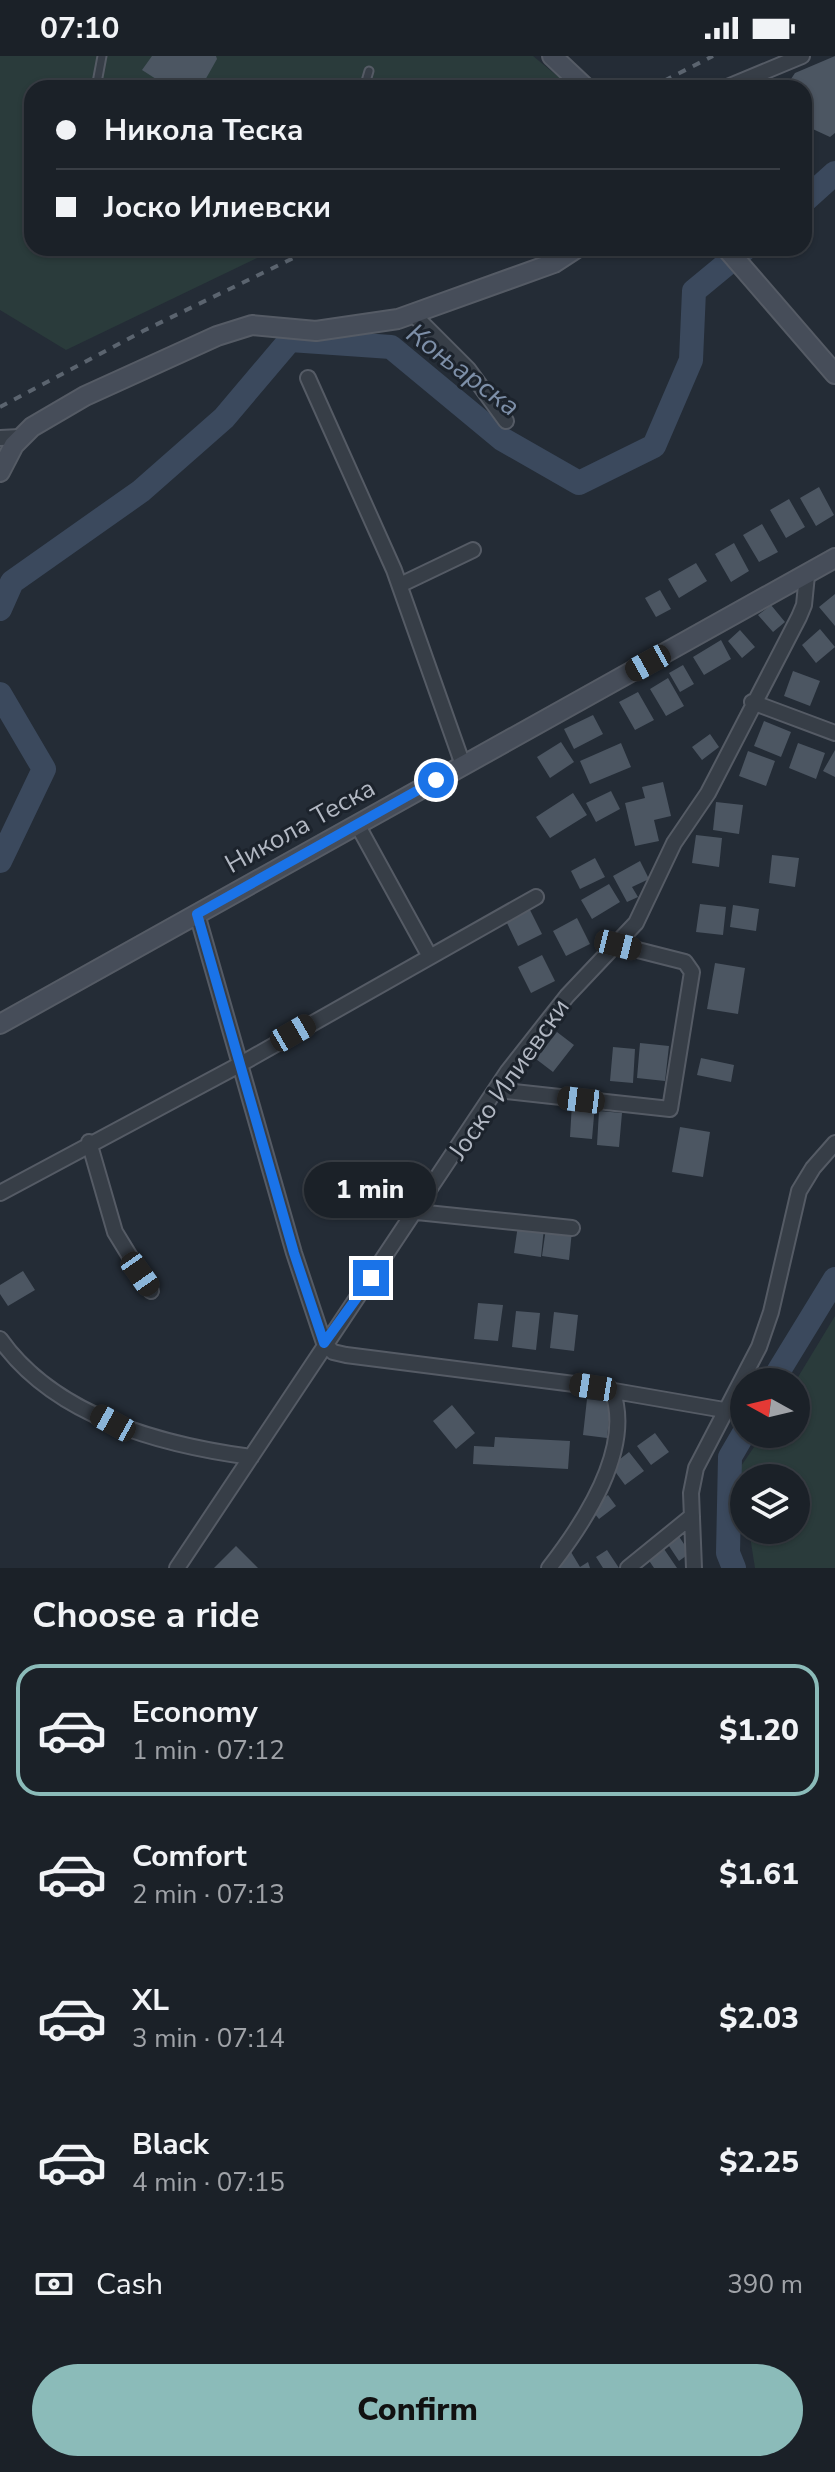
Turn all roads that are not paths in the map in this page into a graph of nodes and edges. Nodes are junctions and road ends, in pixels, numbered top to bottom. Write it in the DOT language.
graph roads {
  1 [pos="102,56"];
  2 [pos="552,56"];
  3 [pos="802,56"];
  4 [pos="369,71"];
  5 [pos="98,80"];
  6 [pos="366,80"];
  7 [pos="578,80"];
  8 [pos="744,80"];
  9 [pos="565,256"];
  10 [pos="733,256"];
  11 [pos="414,315"];
  12 [pos="834,371"];
  13 [pos="308,378"];
  14 [pos="506,421"];
  15 [pos="20,437"];
  16 [pos="0,438"];
  17 [pos="0,472"];
  18 [pos="473,550"];
  19 [pos="835,558"];
  20 [pos="807,575"];
  21 [pos="400,585"];
  22 [pos="752,702"];
  23 [pos="835,733"];
  24 [pos="463,765"];
  25 [pos="357,824"];
  26 [pos="536,897"];
  27 [pos="197,914"];
  28 [pos="618,945"];
  29 [pos="429,955"];
  30 [pos="0,1024"];
  31 [pos="239,1065"];
  32 [pos="497,1090"];
  33 [pos="89,1142"];
  34 [pos="835,1143"];
  35 [pos="0,1193"];
  36 [pos="417,1212"];
  37 [pos="572,1228"];
  38 [pos="151,1291"];
  39 [pos="0,1339"];
  40 [pos="324,1343"];
  41 [pos="612,1390"];
  42 [pos="724,1410"];
  43 [pos="251,1457"];
  44 [pos="692,1516"];
  45 [pos="177,1568"];
  46 [pos="549,1568"];
  47 [pos="628,1568"];
  48 [pos="694,1568"];
  1 -- 5 [label="lane"];
  2 -- 7 [label="main road"];
  3 -- 8 [label="street"];
  4 -- 6 [label="lane"];
  9 -- 11 [label="main road"];
  10 -- 12 [label="main road"];
  11 -- 14 [label="street"];
  11 -- 15 [label="main road"];
  13 -- 21 [label="street"];
  15 -- 16 [label="street"];
  15 -- 17 [label="main road"];
  18 -- 21 [label="street"];
  19 -- 20 [label="main road, Никола Теска"];
  20 -- 22 [label="street, Јоско Илиевски"];
  20 -- 24 [label="main road, Никола Теска"];
  21 -- 24 [label="street"];
  22 -- 23 [label="street"];
  22 -- 28 [label="street, Јоско Илиевски"];
  24 -- 25 [label="main road, Никола Теска"];
  25 -- 27 [label="main road, Никола Теска"];
  25 -- 29 [label="street"];
  26 -- 29 [label="street"];
  27 -- 30 [label="main road, Никола Теска"];
  27 -- 31 [label="street"];
  28 -- 32 [label="street, Јоско Илиевски"];
  28 -- 32 [label="street"];
  29 -- 31 [label="street"];
  31 -- 33 [label="street"];
  31 -- 40 [label="street"];
  32 -- 36 [label="street, Јоско Илиевски"];
  33 -- 35 [label="street"];
  33 -- 38 [label="street"];
  34 -- 42 [label="street"];
  36 -- 37 [label="street"];
  36 -- 40 [label="street, Јоско Илиевски"];
  39 -- 43 [label="street"];
  40 -- 41 [label="street"];
  40 -- 43 [label="street, Јоско Илиевски"];
  41 -- 42 [label="street"];
  41 -- 46 [label="street"];
  42 -- 44 [label="street"];
  43 -- 45 [label="street, Јоско Илиевски"];
  44 -- 47 [label="street"];
  44 -- 48 [label="street"];
}
